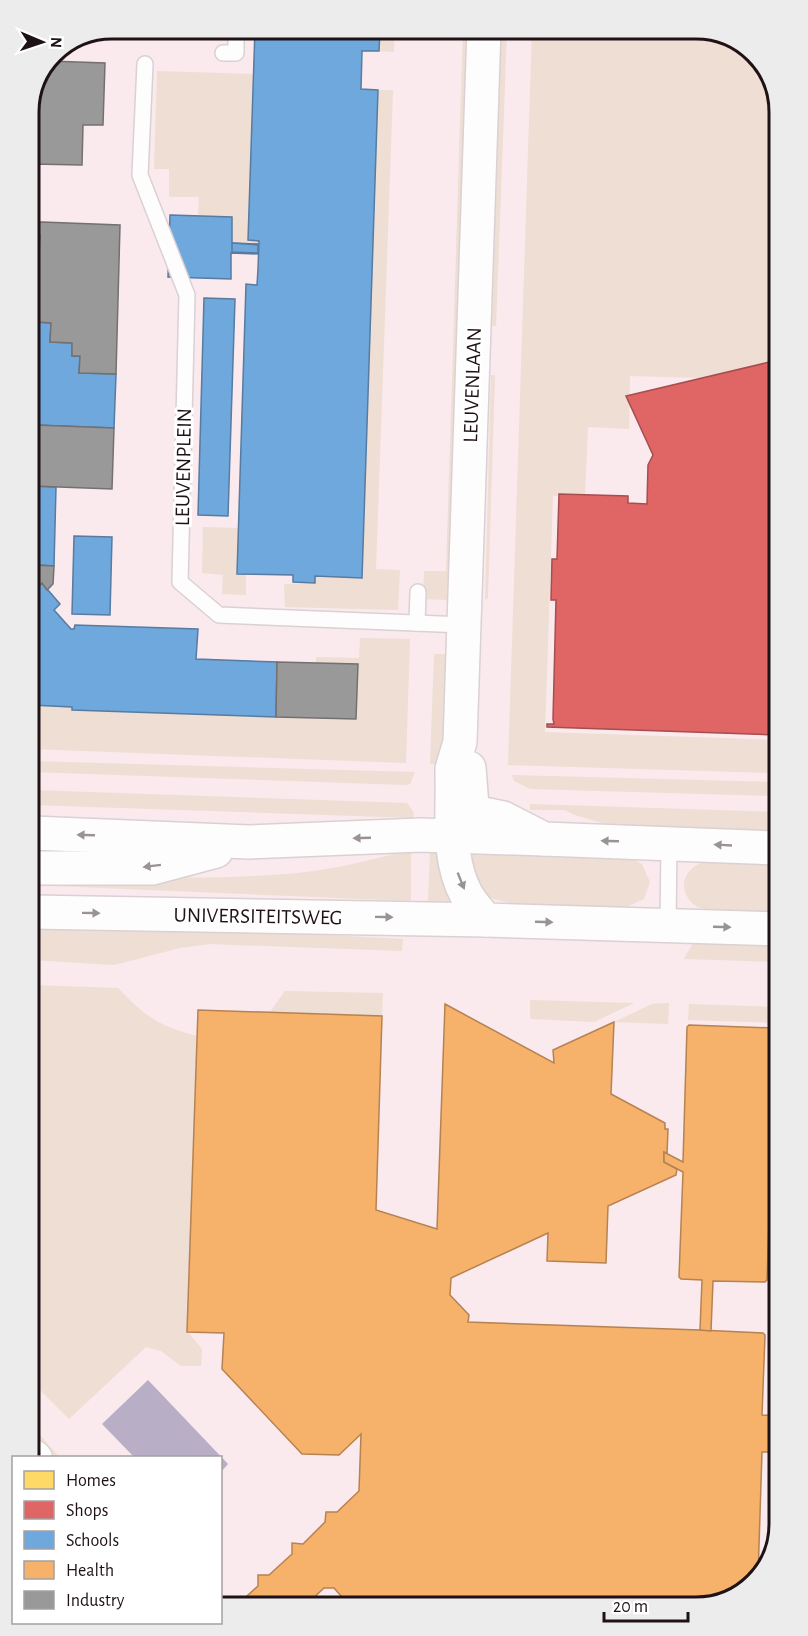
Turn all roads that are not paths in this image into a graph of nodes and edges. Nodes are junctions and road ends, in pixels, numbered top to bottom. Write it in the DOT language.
graph roads {
  1 [pos="237,39"];
  2 [pos="484,39"];
  3 [pos="224,53"];
  4 [pos="145,64"];
  5 [pos="418,592"];
  6 [pos="417,623"];
  7 [pos="464,625"];
  8 [pos="460,742"];
  9 [pos="39,833"];
  10 [pos="452,836"];
  11 [pos="544,839"];
  12 [pos="249,842"];
  13 [pos="669,843"];
  14 [pos="769,848"];
  15 [pos="39,868"];
  16 [pos="39,912"];
  17 [pos="486,920"];
  18 [pos="668,926"];
  19 [pos="769,929"];
  1 -- 3 [label="lane"];
  2 -- 7 [label="main road, LEUVENLAAN"];
  4 -- 6 [label="lane, LEUVENPLEIN"];
  5 -- 6 [label="lane"];
  6 -- 7 [label="lane, LEUVENPLEIN"];
  7 -- 8 [label="main road, LEUVENLAAN"];
  8 -- 10 [label="main road, LEUVENLAAN"];
  8 -- 11 [label="main road, LEUVENLAAN"];
  12 -- 9 [label="main road, one-way"];
  10 -- 11 [label="main road"];
  10 -- 12 [label="main road, one-way"];
  10 -- 17 [label="main road, one-way"];
  13 -- 11 [label="main road, one-way"];
  12 -- 15 [label="main road, one-way"];
  14 -- 13 [label="main road, one-way"];
  13 -- 18 [label="lane"];
  16 -- 17 [label="main road, UNIVERSITEITSWEG, one-way"];
  17 -- 18 [label="main road, UNIVERSITEITSWEG, one-way"];
  18 -- 19 [label="main road, UNIVERSITEITSWEG, one-way"];
}
